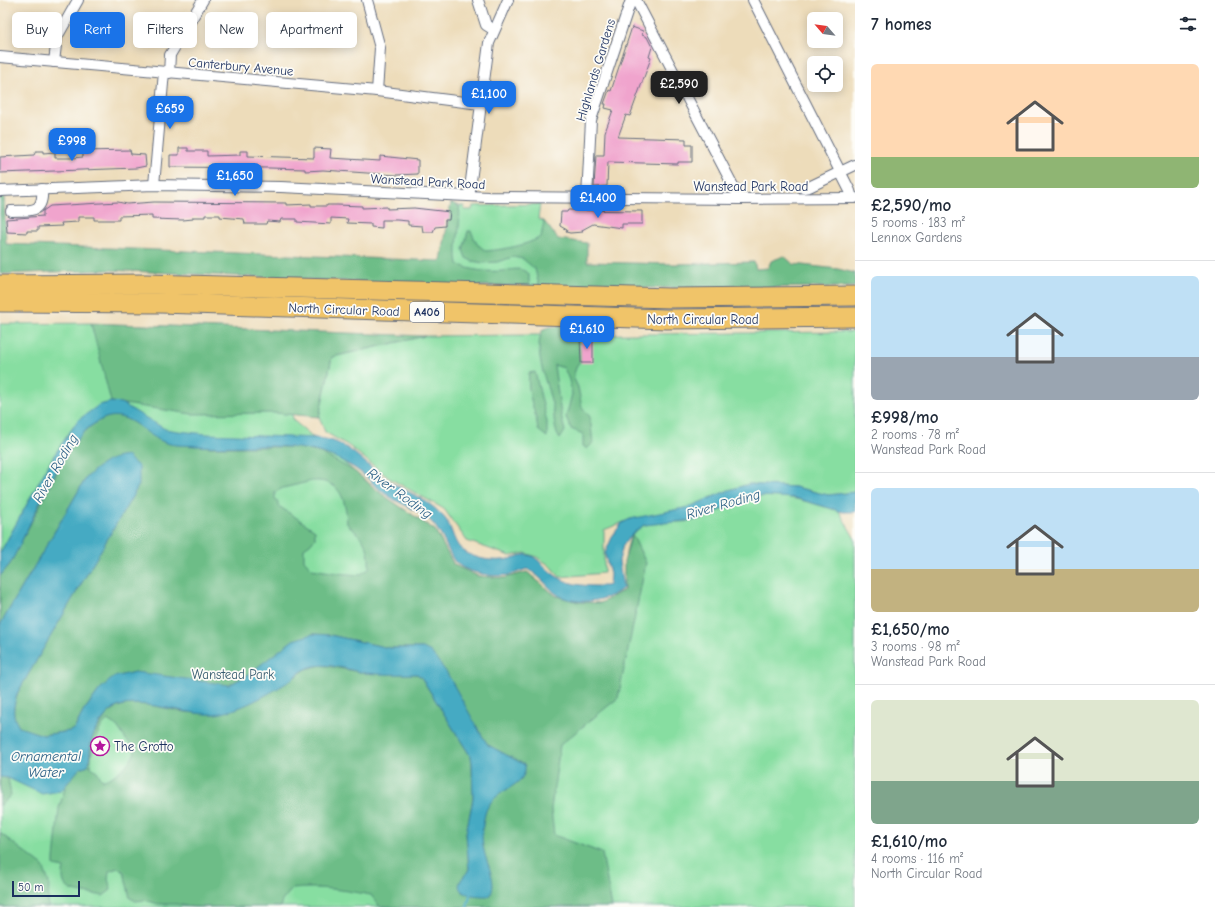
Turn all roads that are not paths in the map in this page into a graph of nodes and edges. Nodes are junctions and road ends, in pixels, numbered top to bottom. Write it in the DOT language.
graph roads {
  1 [pos="78,0"];
  2 [pos="204,0"];
  3 [pos="367,0"];
  4 [pos="478,0"];
  5 [pos="508,0"];
  6 [pos="631,0"];
  7 [pos="636,0"];
  8 [pos="753,0"];
  9 [pos="494,30"];
  10 [pos="0,57"];
  11 [pos="54,62"];
  12 [pos="166,72"];
  13 [pos="377,91"];
  14 [pos="480,104"];
  15 [pos="855,165"];
  16 [pos="841,173"];
  17 [pos="154,185"];
  18 [pos="803,188"];
  19 [pos="42,189"];
  20 [pos="0,191"];
  21 [pos="469,196"];
  22 [pos="587,197"];
  23 [pos="854,198"];
  24 [pos="740,200"];
  25 [pos="11,211"];
  26 [pos="0,285"];
  27 [pos="855,296"];
  28 [pos="0,302"];
  29 [pos="855,317"];
  1 -- 11 [label="street"];
  2 -- 12 [label="street"];
  3 -- 13 [label="street"];
  4 -- 9 [label="street"];
  5 -- 9 [label="street"];
  6 -- 22 [label="street, Highlands Gardens"];
  7 -- 24 [label="street"];
  8 -- 16 [label="street"];
  9 -- 14 [label="street"];
  10 -- 11 [label="street, Canterbury Avenue"];
  11 -- 12 [label="street, Canterbury Avenue"];
  12 -- 13 [label="street, Canterbury Avenue"];
  12 -- 17 [label="street"];
  13 -- 14 [label="street, Canterbury Avenue"];
  14 -- 21 [label="street"];
  15 -- 16 [label="street"];
  16 -- 18 [label="street"];
  16 -- 23 [label="street"];
  17 -- 19 [label="street, Wanstead Park Road"];
  17 -- 21 [label="street, Wanstead Park Road"];
  19 -- 20 [label="street, Wanstead Park Road"];
  19 -- 25 [label="street"];
  21 -- 22 [label="street, Wanstead Park Road"];
  22 -- 24 [label="street, Wanstead Park Road"];
  23 -- 24 [label="street, Wanstead Park Road"];
  26 -- 27 [label="highway, North Circular Road / A406"];
  28 -- 29 [label="highway, North Circular Road / A406"];
}
